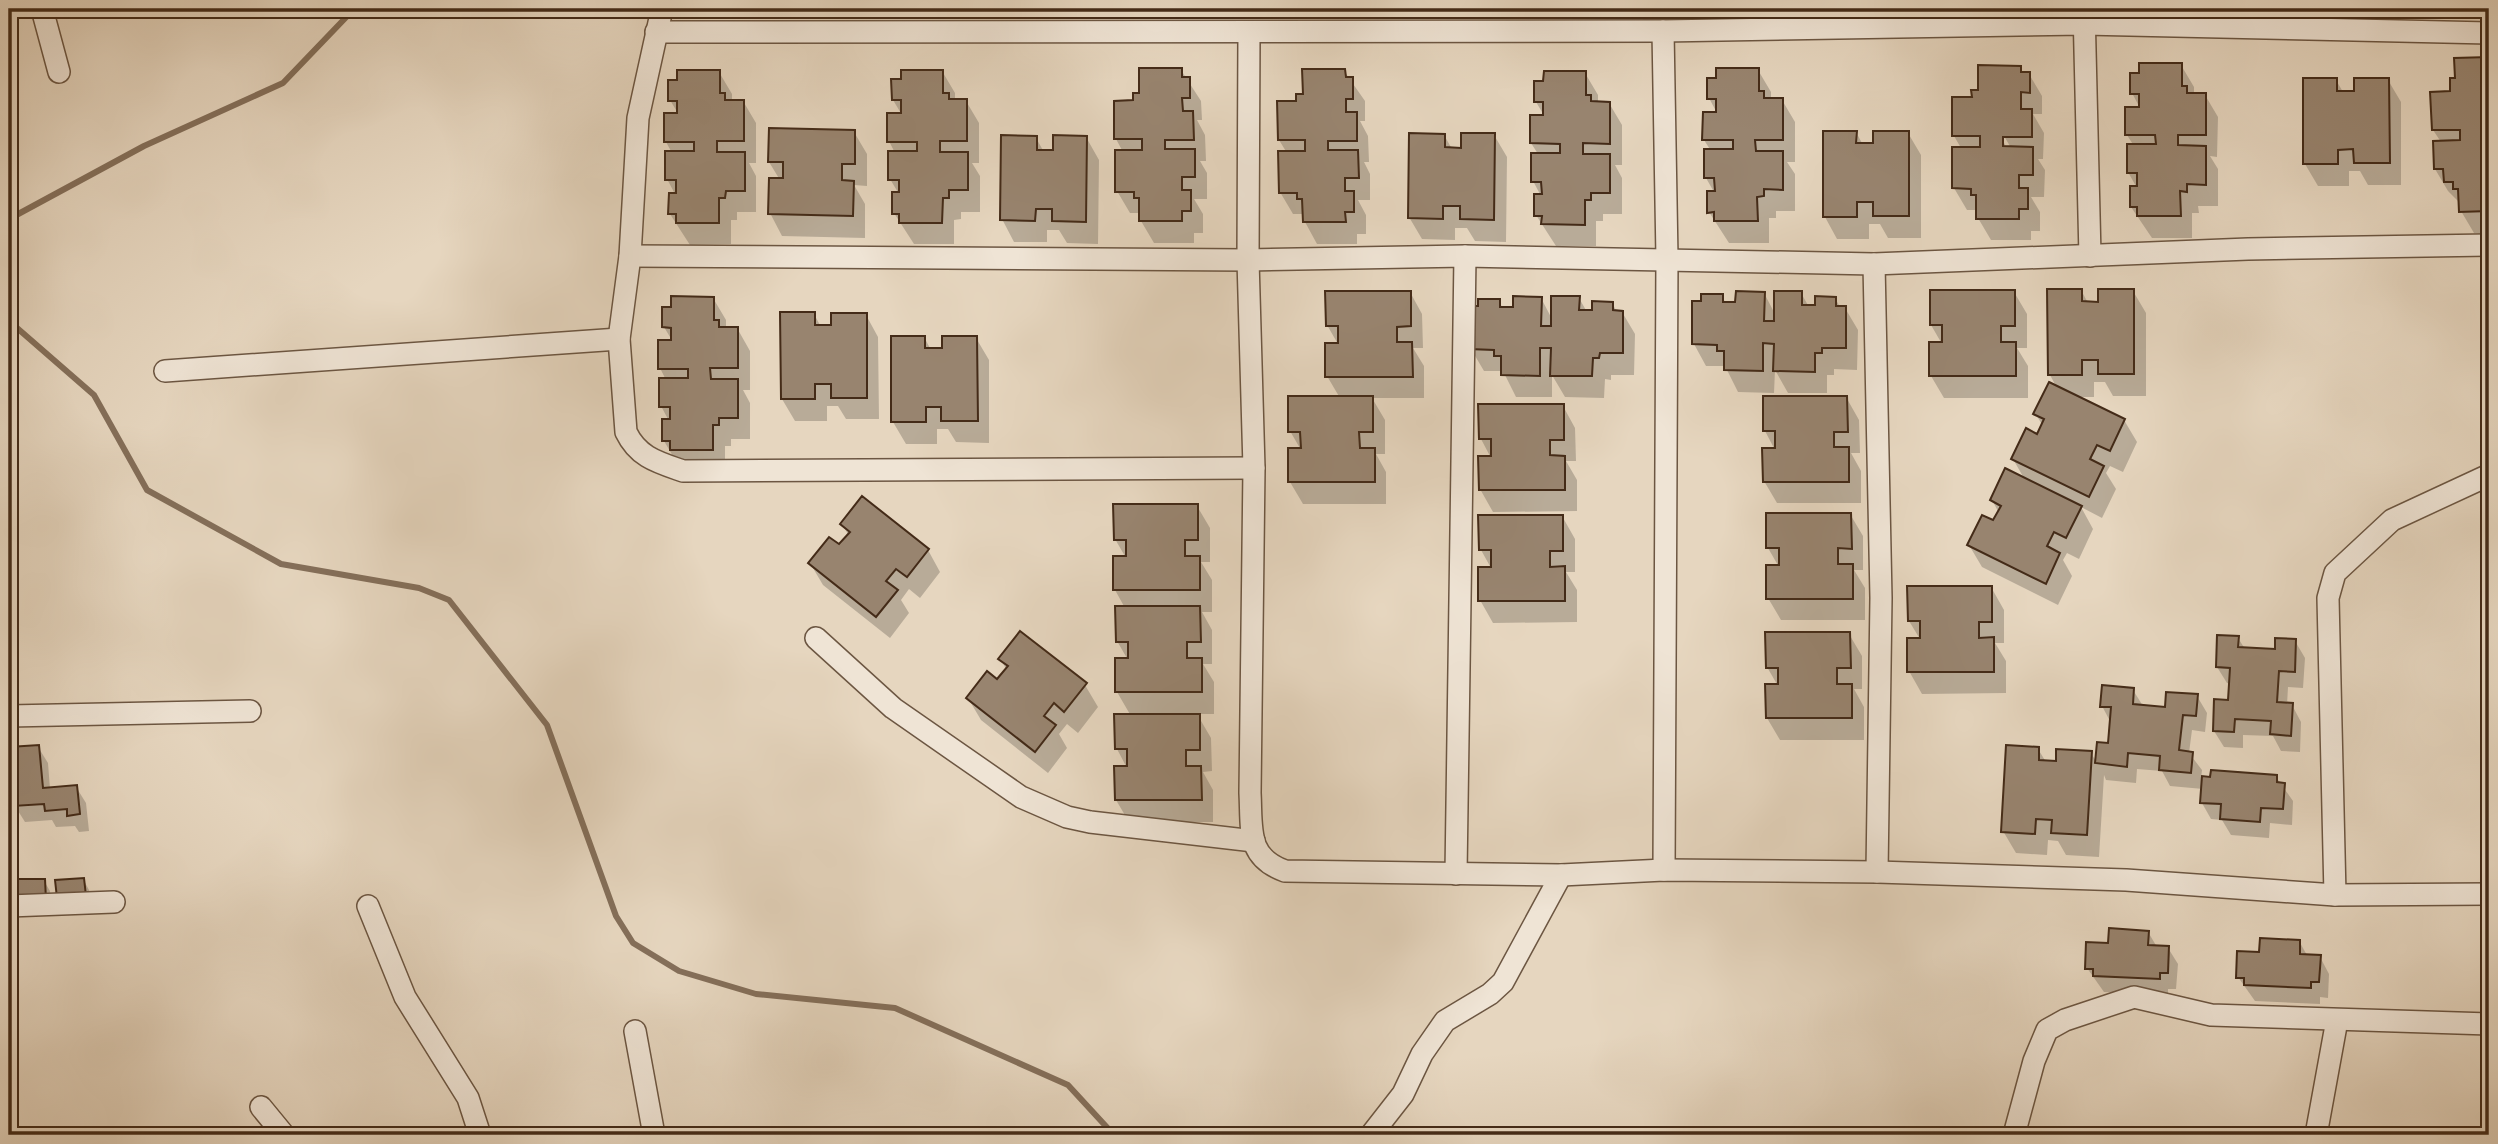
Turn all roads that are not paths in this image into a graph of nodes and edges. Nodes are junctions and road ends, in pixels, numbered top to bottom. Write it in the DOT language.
graph roads {
  1 [pos="42,9"];
  2 [pos="662,9"];
  3 [pos="2084,16"];
  4 [pos="1663,31"];
  5 [pos="656,32"];
  6 [pos="1249,32"];
  7 [pos="2489,33"];
  8 [pos="60,72"];
  9 [pos="2489,245"];
  10 [pos="630,256"];
  11 [pos="1465,256"];
  12 [pos="2090,256"];
  13 [pos="1667,258"];
  14 [pos="1248,260"];
  15 [pos="1874,264"];
  16 [pos="619,339"];
  17 [pos="165,371"];
  18 [pos="1254,468"];
  19 [pos="2489,475"];
  20 [pos="816,638"];
  21 [pos="250,710"];
  22 [pos="9,716"];
  23 [pos="1254,841"];
  24 [pos="1664,870"];
  25 [pos="1877,872"];
  26 [pos="1456,874"];
  27 [pos="1560,875"];
  28 [pos="2489,894"];
  29 [pos="2335,895"];
  30 [pos="114,902"];
  31 [pos="9,906"];
  32 [pos="368,906"];
  33 [pos="2337,1020"];
  34 [pos="2489,1024"];
  35 [pos="635,1031"];
  36 [pos="261,1107"];
  37 [pos="284,1135"];
  38 [pos="480,1135"];
  39 [pos="654,1135"];
  40 [pos="1371,1135"];
  41 [pos="2014,1135"];
  42 [pos="2316,1135"];
  1 -- 8 [label="street"];
  2 -- 5 [label="street"];
  3 -- 4 [label="street"];
  3 -- 7 [label="street"];
  3 -- 12 [label="street"];
  4 -- 6 [label="street"];
  4 -- 13 [label="street"];
  5 -- 6 [label="street"];
  5 -- 10 [label="street"];
  6 -- 14 [label="street"];
  9 -- 12 [label="street"];
  10 -- 14 [label="street"];
  10 -- 16 [label="street"];
  11 -- 13 [label="street"];
  11 -- 14 [label="street"];
  11 -- 26 [label="street"];
  12 -- 15 [label="street"];
  13 -- 15 [label="street"];
  13 -- 24 [label="street"];
  14 -- 18 [label="street"];
  15 -- 25 [label="street"];
  16 -- 17 [label="street"];
  16 -- 18 [label="street"];
  18 -- 23 [label="street"];
  19 -- 29 [label="street"];
  20 -- 23 [label="street"];
  21 -- 22 [label="street"];
  23 -- 26 [label="street"];
  24 -- 25 [label="street"];
  24 -- 27 [label="street"];
  25 -- 29 [label="street"];
  26 -- 27 [label="street"];
  27 -- 40 [label="street"];
  28 -- 29 [label="street"];
  30 -- 31 [label="street"];
  32 -- 38 [label="street"];
  33 -- 34 [label="street"];
  33 -- 41 [label="street"];
  33 -- 42 [label="street"];
  35 -- 39 [label="street"];
  36 -- 37 [label="street"];
}
